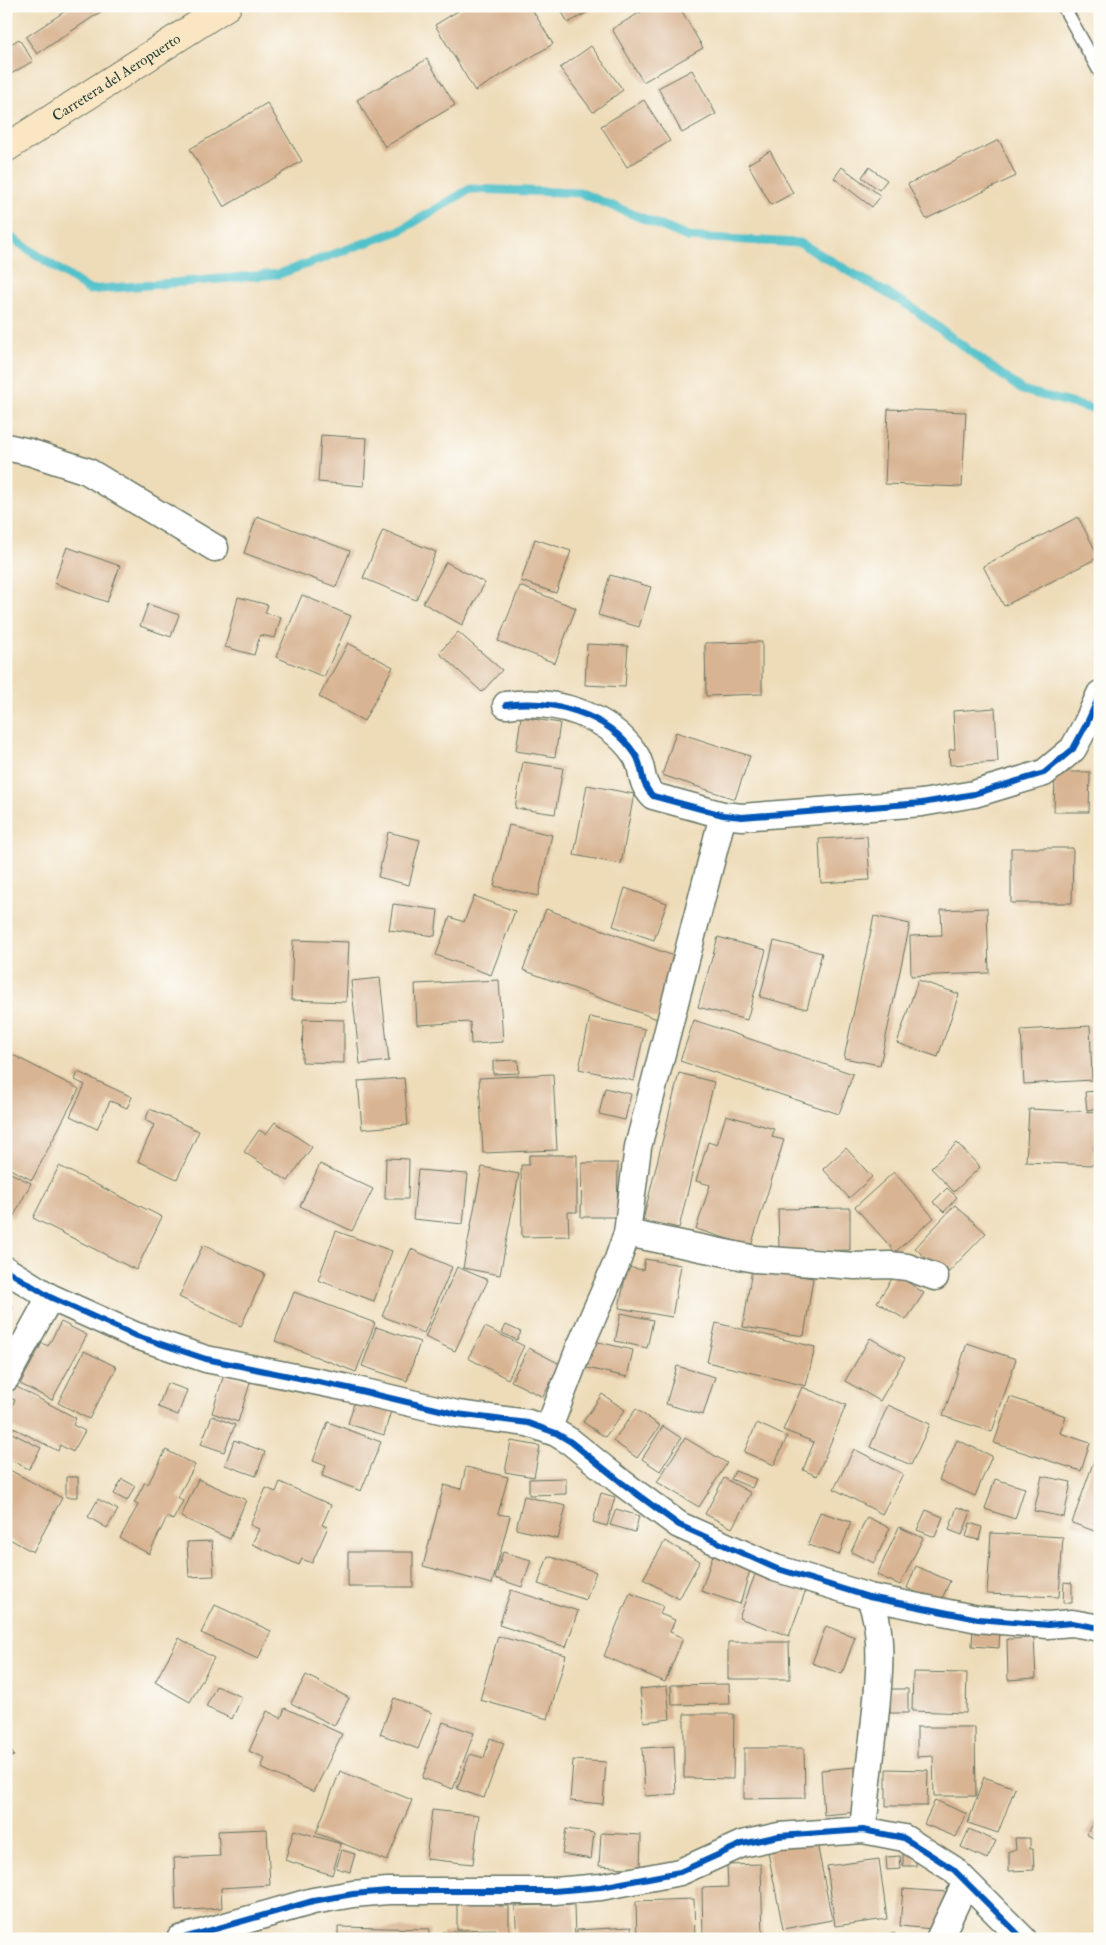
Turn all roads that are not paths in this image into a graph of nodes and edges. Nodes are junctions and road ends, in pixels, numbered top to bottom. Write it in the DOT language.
graph roads {
  1 [pos="227,6"];
  2 [pos="1063,6"];
  3 [pos="1100,72"];
  4 [pos="6,148"];
  5 [pos="6,447"];
  6 [pos="215,548"];
  7 [pos="1100,694"];
  8 [pos="506,705"];
  9 [pos="723,815"];
  10 [pos="627,1233"];
  11 [pos="6,1270"];
  12 [pos="935,1277"];
  13 [pos="50,1297"];
  14 [pos="6,1378"];
  15 [pos="548,1430"];
  16 [pos="868,1597"];
  17 [pos="1100,1628"];
  18 [pos="863,1830"];
  19 [pos="966,1882"];
  20 [pos="180,1939"];
  21 [pos="939,1939"];
  22 [pos="1023,1939"];
  1 -- 4 [label="main road, Carretera del Aeropuerto"];
  2 -- 3 [label="lane"];
  5 -- 6 [label="street"];
  7 -- 9 [label="street"];
  8 -- 9 [label="street"];
  9 -- 10 [label="street"];
  10 -- 12 [label="street"];
  10 -- 15 [label="street"];
  11 -- 13 [label="street"];
  13 -- 14 [label="street"];
  13 -- 15 [label="street"];
  15 -- 16 [label="street"];
  16 -- 17 [label="street"];
  16 -- 18 [label="street"];
  18 -- 19 [label="street"];
  18 -- 20 [label="street"];
  19 -- 21 [label="street"];
  19 -- 22 [label="street"];
}
